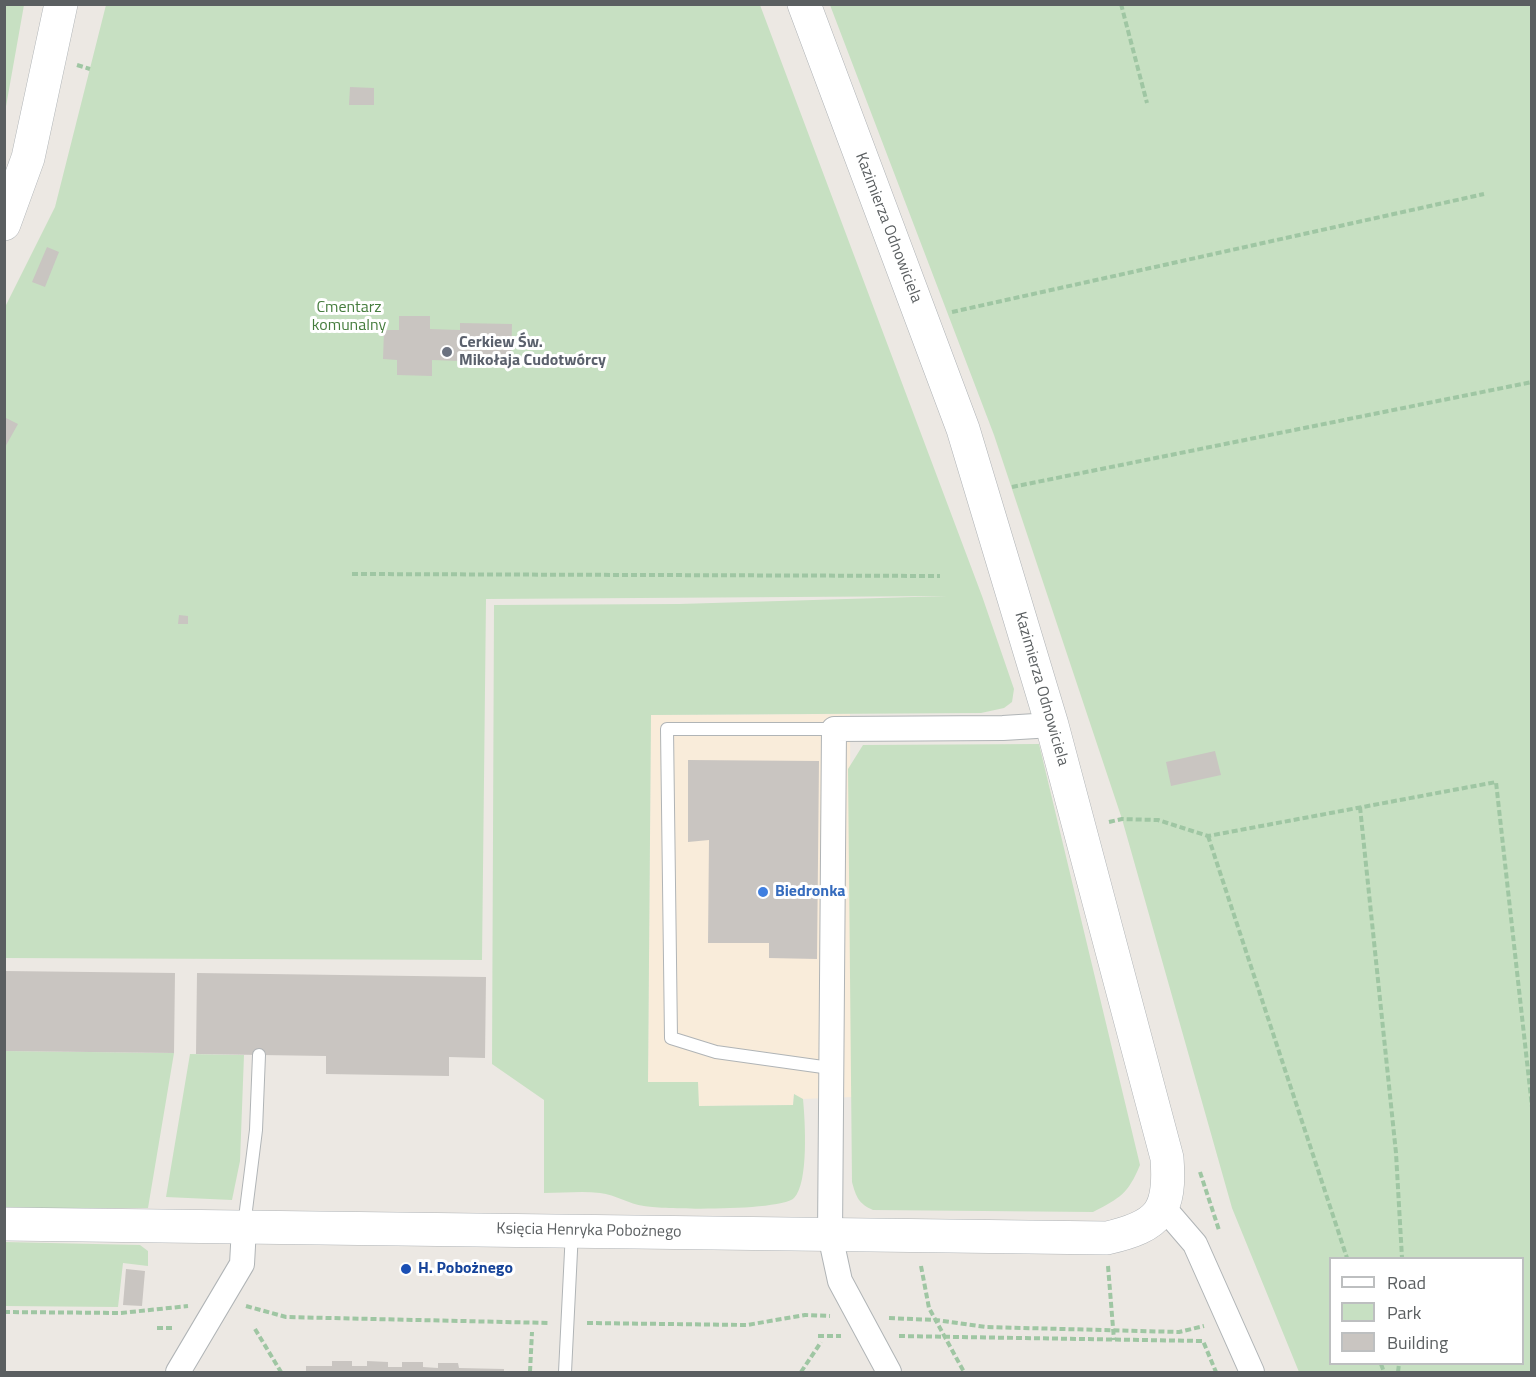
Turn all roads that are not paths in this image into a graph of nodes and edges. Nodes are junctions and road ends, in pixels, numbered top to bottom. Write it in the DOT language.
graph roads {
  1 [pos="61,4"];
  2 [pos="804,4"];
  3 [pos="4,224"];
  4 [pos="1052,725"];
  5 [pos="834,729"];
  6 [pos="259,1055"];
  7 [pos="830,1068"];
  8 [pos="1164,1208"];
  9 [pos="4,1224"];
  10 [pos="244,1228"];
  11 [pos="572,1230"];
  12 [pos="830,1234"];
  13 [pos="178,1372"];
  14 [pos="565,1372"];
  15 [pos="889,1372"];
  16 [pos="1252,1372"];
  1 -- 3 [label="street"];
  2 -- 4 [label="street, Kazimierza Odnowiciela"];
  4 -- 5 [label="street"];
  4 -- 8 [label="street, Kazimierza Odnowiciela"];
  5 -- 7 [label="street"];
  5 -- 7 [label="lane"];
  6 -- 10 [label="lane"];
  7 -- 12 [label="street"];
  8 -- 12 [label="street, Księcia Henryka Pobożnego"];
  8 -- 16 [label="street"];
  9 -- 10 [label="street, Księcia Henryka Pobożnego"];
  10 -- 11 [label="street, Księcia Henryka Pobożnego"];
  10 -- 13 [label="street"];
  11 -- 12 [label="street, Księcia Henryka Pobożnego"];
  11 -- 14 [label="lane"];
  12 -- 15 [label="street"];
}
